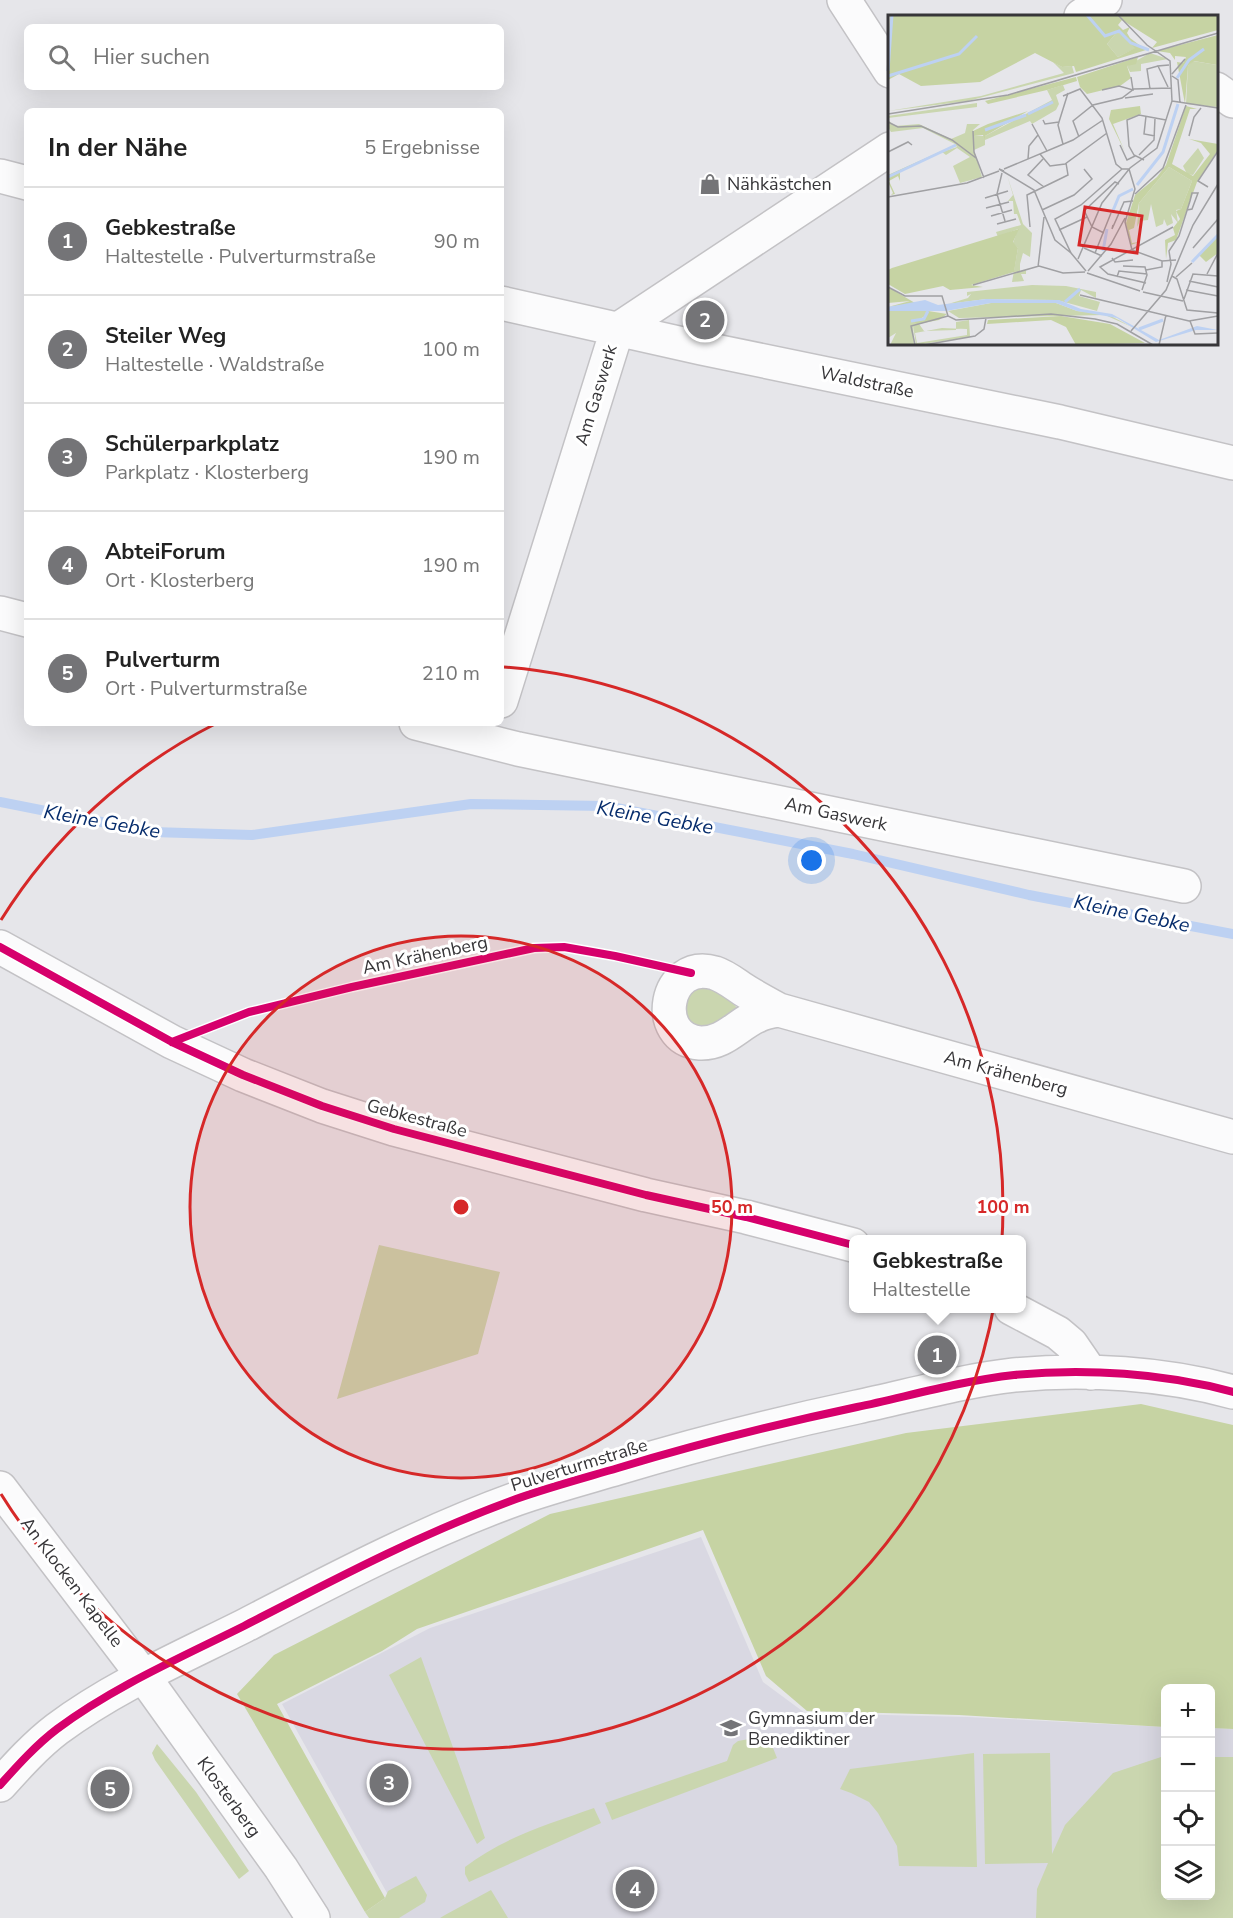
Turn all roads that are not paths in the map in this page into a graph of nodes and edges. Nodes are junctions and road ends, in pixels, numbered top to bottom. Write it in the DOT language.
graph roads {
  1 [pos="844,0"];
  2 [pos="888,68"];
  3 [pos="1218,90"];
  4 [pos="1233,101"];
  5 [pos="888,150"];
  6 [pos="0,176"];
  7 [pos="24,182"];
  8 [pos="504,304"];
  9 [pos="617,330"];
  10 [pos="1233,463"];
  11 [pos="0,613"];
  12 [pos="24,619"];
  13 [pos="504,691"];
  14 [pos="441,726"];
  15 [pos="491,732"];
  16 [pos="1184,886"];
  17 [pos="0,947"];
  18 [pos="779,1010"];
  19 [pos="1233,1137"];
  20 [pos="849,1244"];
  21 [pos="1020,1313"];
  22 [pos="1091,1373"];
  23 [pos="1233,1392"];
  24 [pos="0,1488"];
  25 [pos="144,1677"];
  26 [pos="0,1785"];
  27 [pos="313,1918"];
  1 -- 2 [label="street"];
  3 -- 4 [label="street"];
  5 -- 9 [label="street"];
  6 -- 7 [label="street"];
  8 -- 9 [label="street, Waldstraße"];
  9 -- 10 [label="street, Waldstraße"];
  9 -- 13 [label="street, Am Gaswerk"];
  11 -- 12 [label="street"];
  14 -- 15 [label="street, Am Gaswerk"];
  15 -- 16 [label="street, Am Gaswerk"];
  17 -- 20 [label="street, Gebkestraße"];
  18 -- 19 [label="street, Am Krähenberg"];
  21 -- 22 [label="street"];
  22 -- 23 [label="street, Pulverturmstraße"];
  22 -- 25 [label="street, Pulverturmstraße"];
  24 -- 25 [label="street, An Klocken Kapelle"];
  25 -- 26 [label="street, Pulverturmstraße"];
  25 -- 27 [label="street, Klosterberg"];
}
